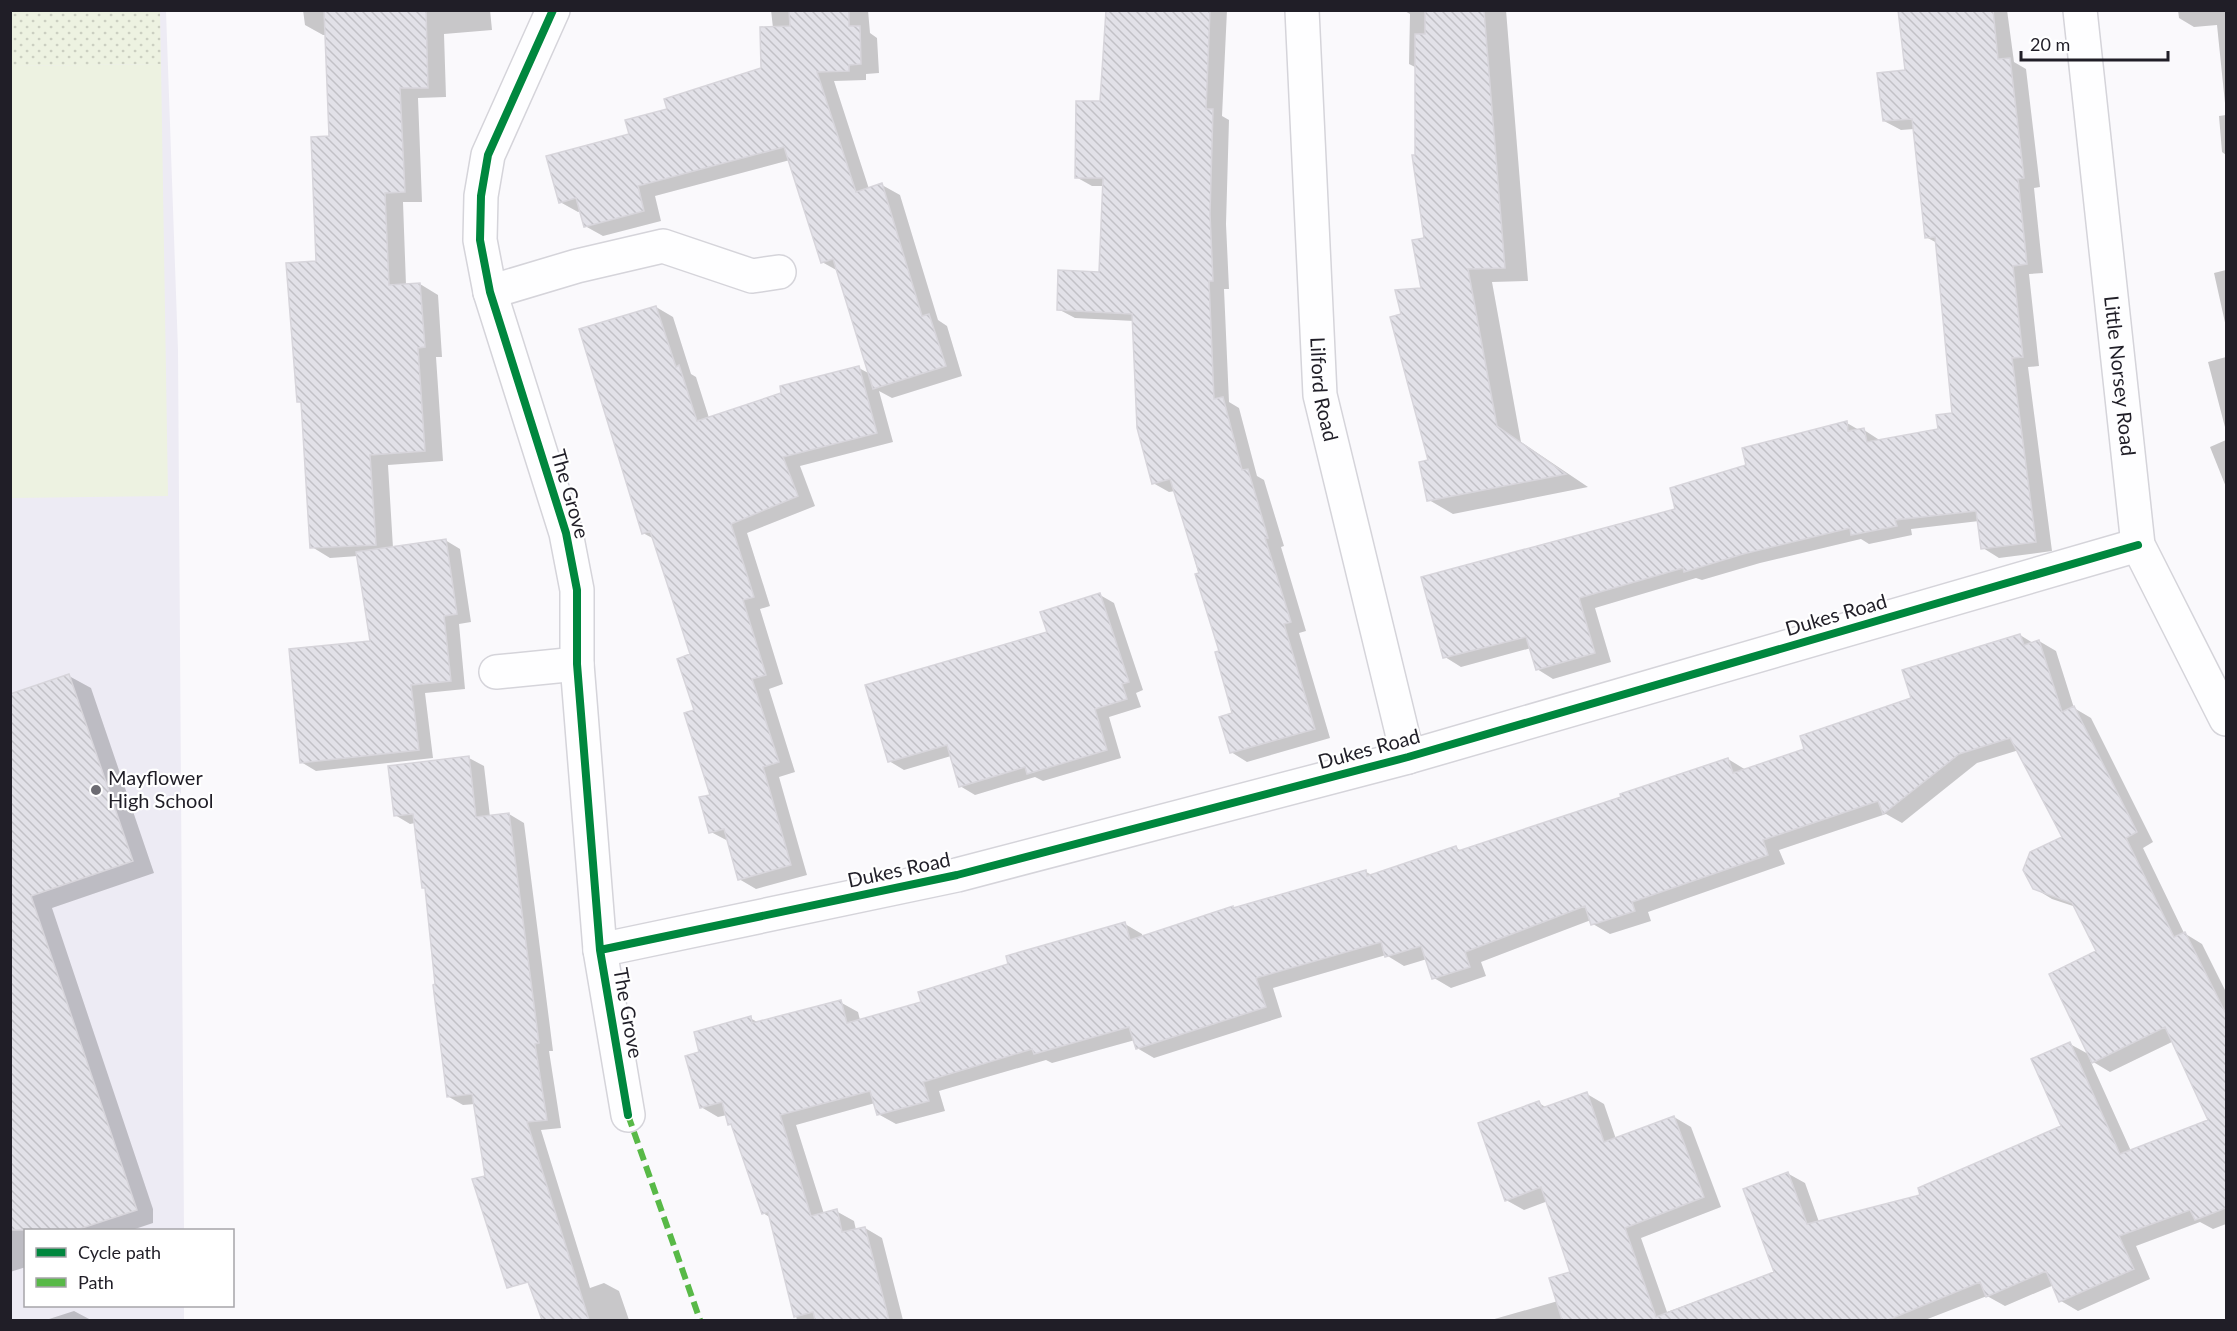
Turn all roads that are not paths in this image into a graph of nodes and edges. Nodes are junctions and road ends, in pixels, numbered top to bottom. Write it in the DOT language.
graph roads {
  1 [pos="553,10"];
  2 [pos="1302,10"];
  3 [pos="2080,10"];
  4 [pos="779,272"];
  5 [pos="490,292"];
  6 [pos="2138,545"];
  7 [pos="577,664"];
  8 [pos="496,672"];
  9 [pos="2226,719"];
  10 [pos="1408,757"];
  11 [pos="600,950"];
  12 [pos="628,1115"];
  1 -- 5 [label="street, The Grove"];
  2 -- 10 [label="street, Lilford Road"];
  3 -- 6 [label="street, Little Norsey Road"];
  4 -- 5 [label="street"];
  5 -- 7 [label="street, The Grove"];
  6 -- 9 [label="street, Little Norsey Road"];
  6 -- 10 [label="street, Dukes Road"];
  7 -- 8 [label="street"];
  7 -- 11 [label="street, The Grove"];
  10 -- 11 [label="street, Dukes Road"];
  11 -- 12 [label="street, The Grove"];
}
